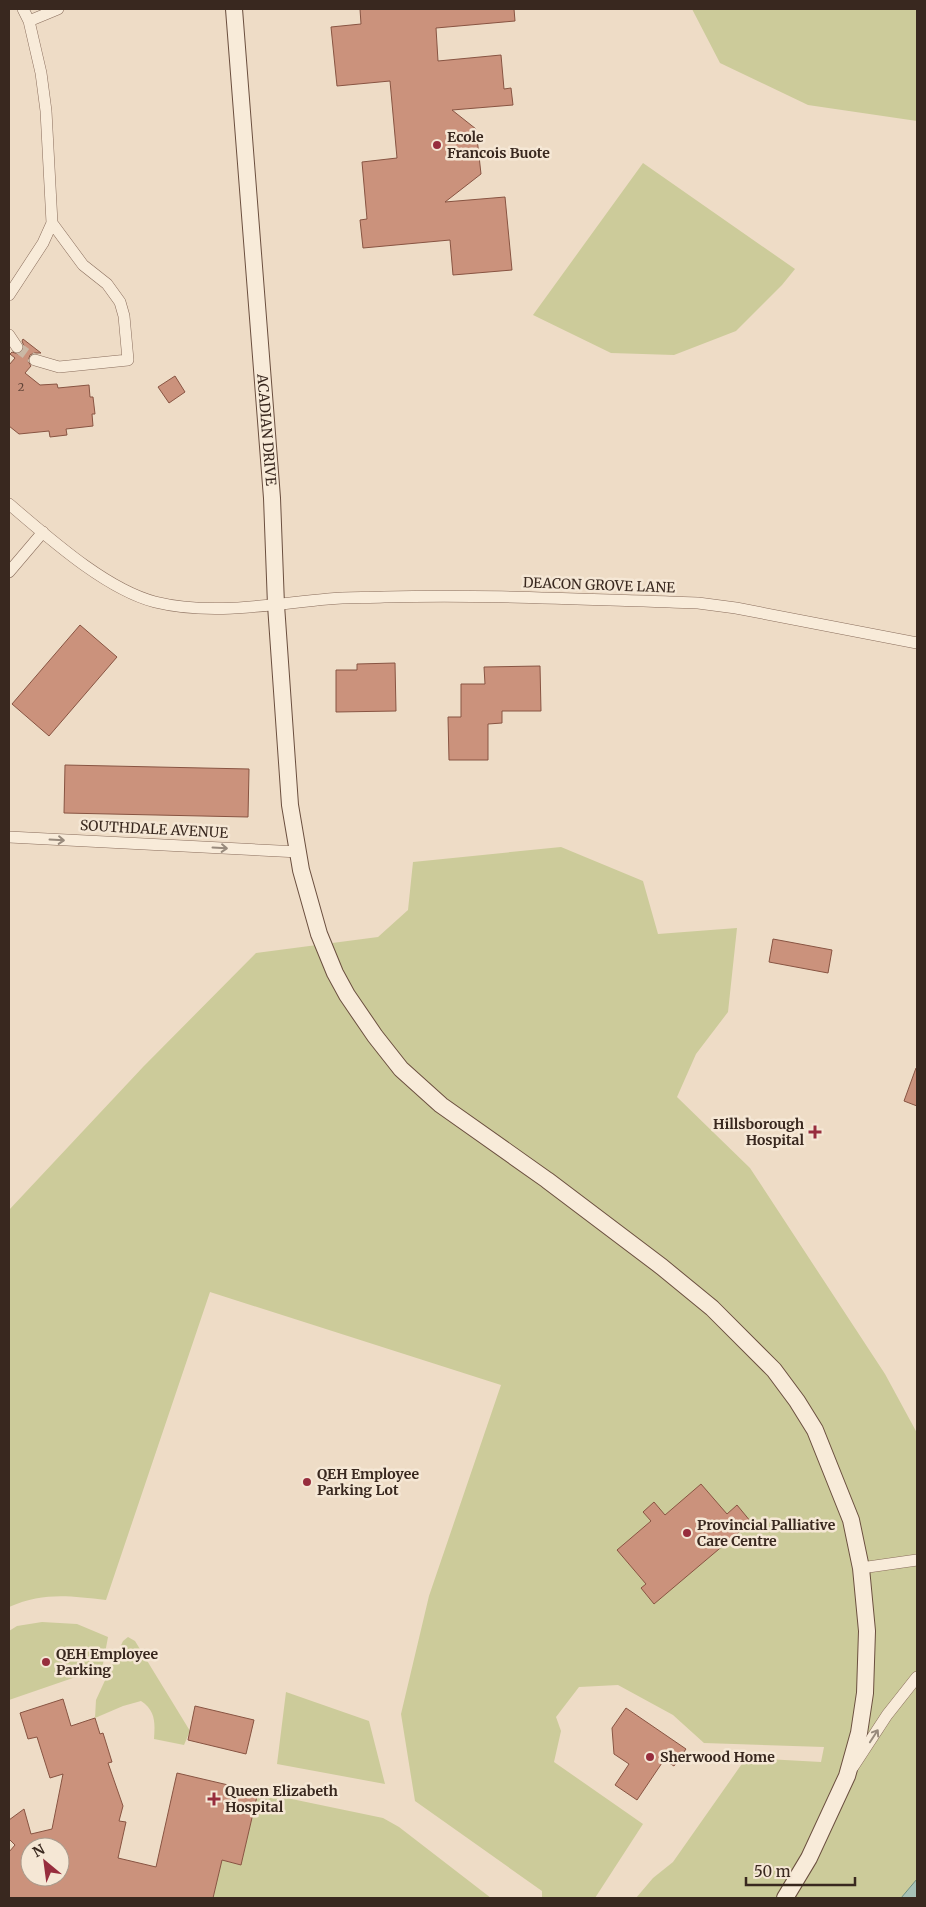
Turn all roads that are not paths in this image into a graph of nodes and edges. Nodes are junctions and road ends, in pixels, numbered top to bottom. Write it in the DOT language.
graph roads {
  1 [pos="23,9"];
  2 [pos="58,9"];
  3 [pos="234,9"];
  4 [pos="29,20"];
  5 [pos="52,223"];
  6 [pos="9,295"];
  7 [pos="9,335"];
  8 [pos="17,347"];
  9 [pos="36,360"];
  10 [pos="9,504"];
  11 [pos="43,532"];
  12 [pos="9,572"];
  13 [pos="276,605"];
  14 [pos="917,643"];
  15 [pos="9,837"];
  16 [pos="299,852"];
  17 [pos="917,1560"];
  18 [pos="861,1568"];
  19 [pos="917,1678"];
  20 [pos="847,1776"];
  21 [pos="785,1898"];
  1 -- 4 [label="street"];
  2 -- 4 [label="street"];
  3 -- 13 [label="street, ACADIAN DRIVE"];
  4 -- 5 [label="street"];
  5 -- 6 [label="street"];
  5 -- 9 [label="street"];
  7 -- 8 [label="street"];
  10 -- 11 [label="street, DEACON GROVE LANE"];
  11 -- 12 [label="street"];
  11 -- 13 [label="street, DEACON GROVE LANE"];
  13 -- 14 [label="street, DEACON GROVE LANE"];
  13 -- 16 [label="street, ACADIAN DRIVE"];
  15 -- 16 [label="street, SOUTHDALE AVENUE, one-way"];
  16 -- 18 [label="street, ACADIAN DRIVE"];
  17 -- 18 [label="street"];
  18 -- 20 [label="street, ACADIAN DRIVE"];
  20 -- 19 [label="street, one-way"];
  20 -- 21 [label="street, ACADIAN DRIVE"];
}
